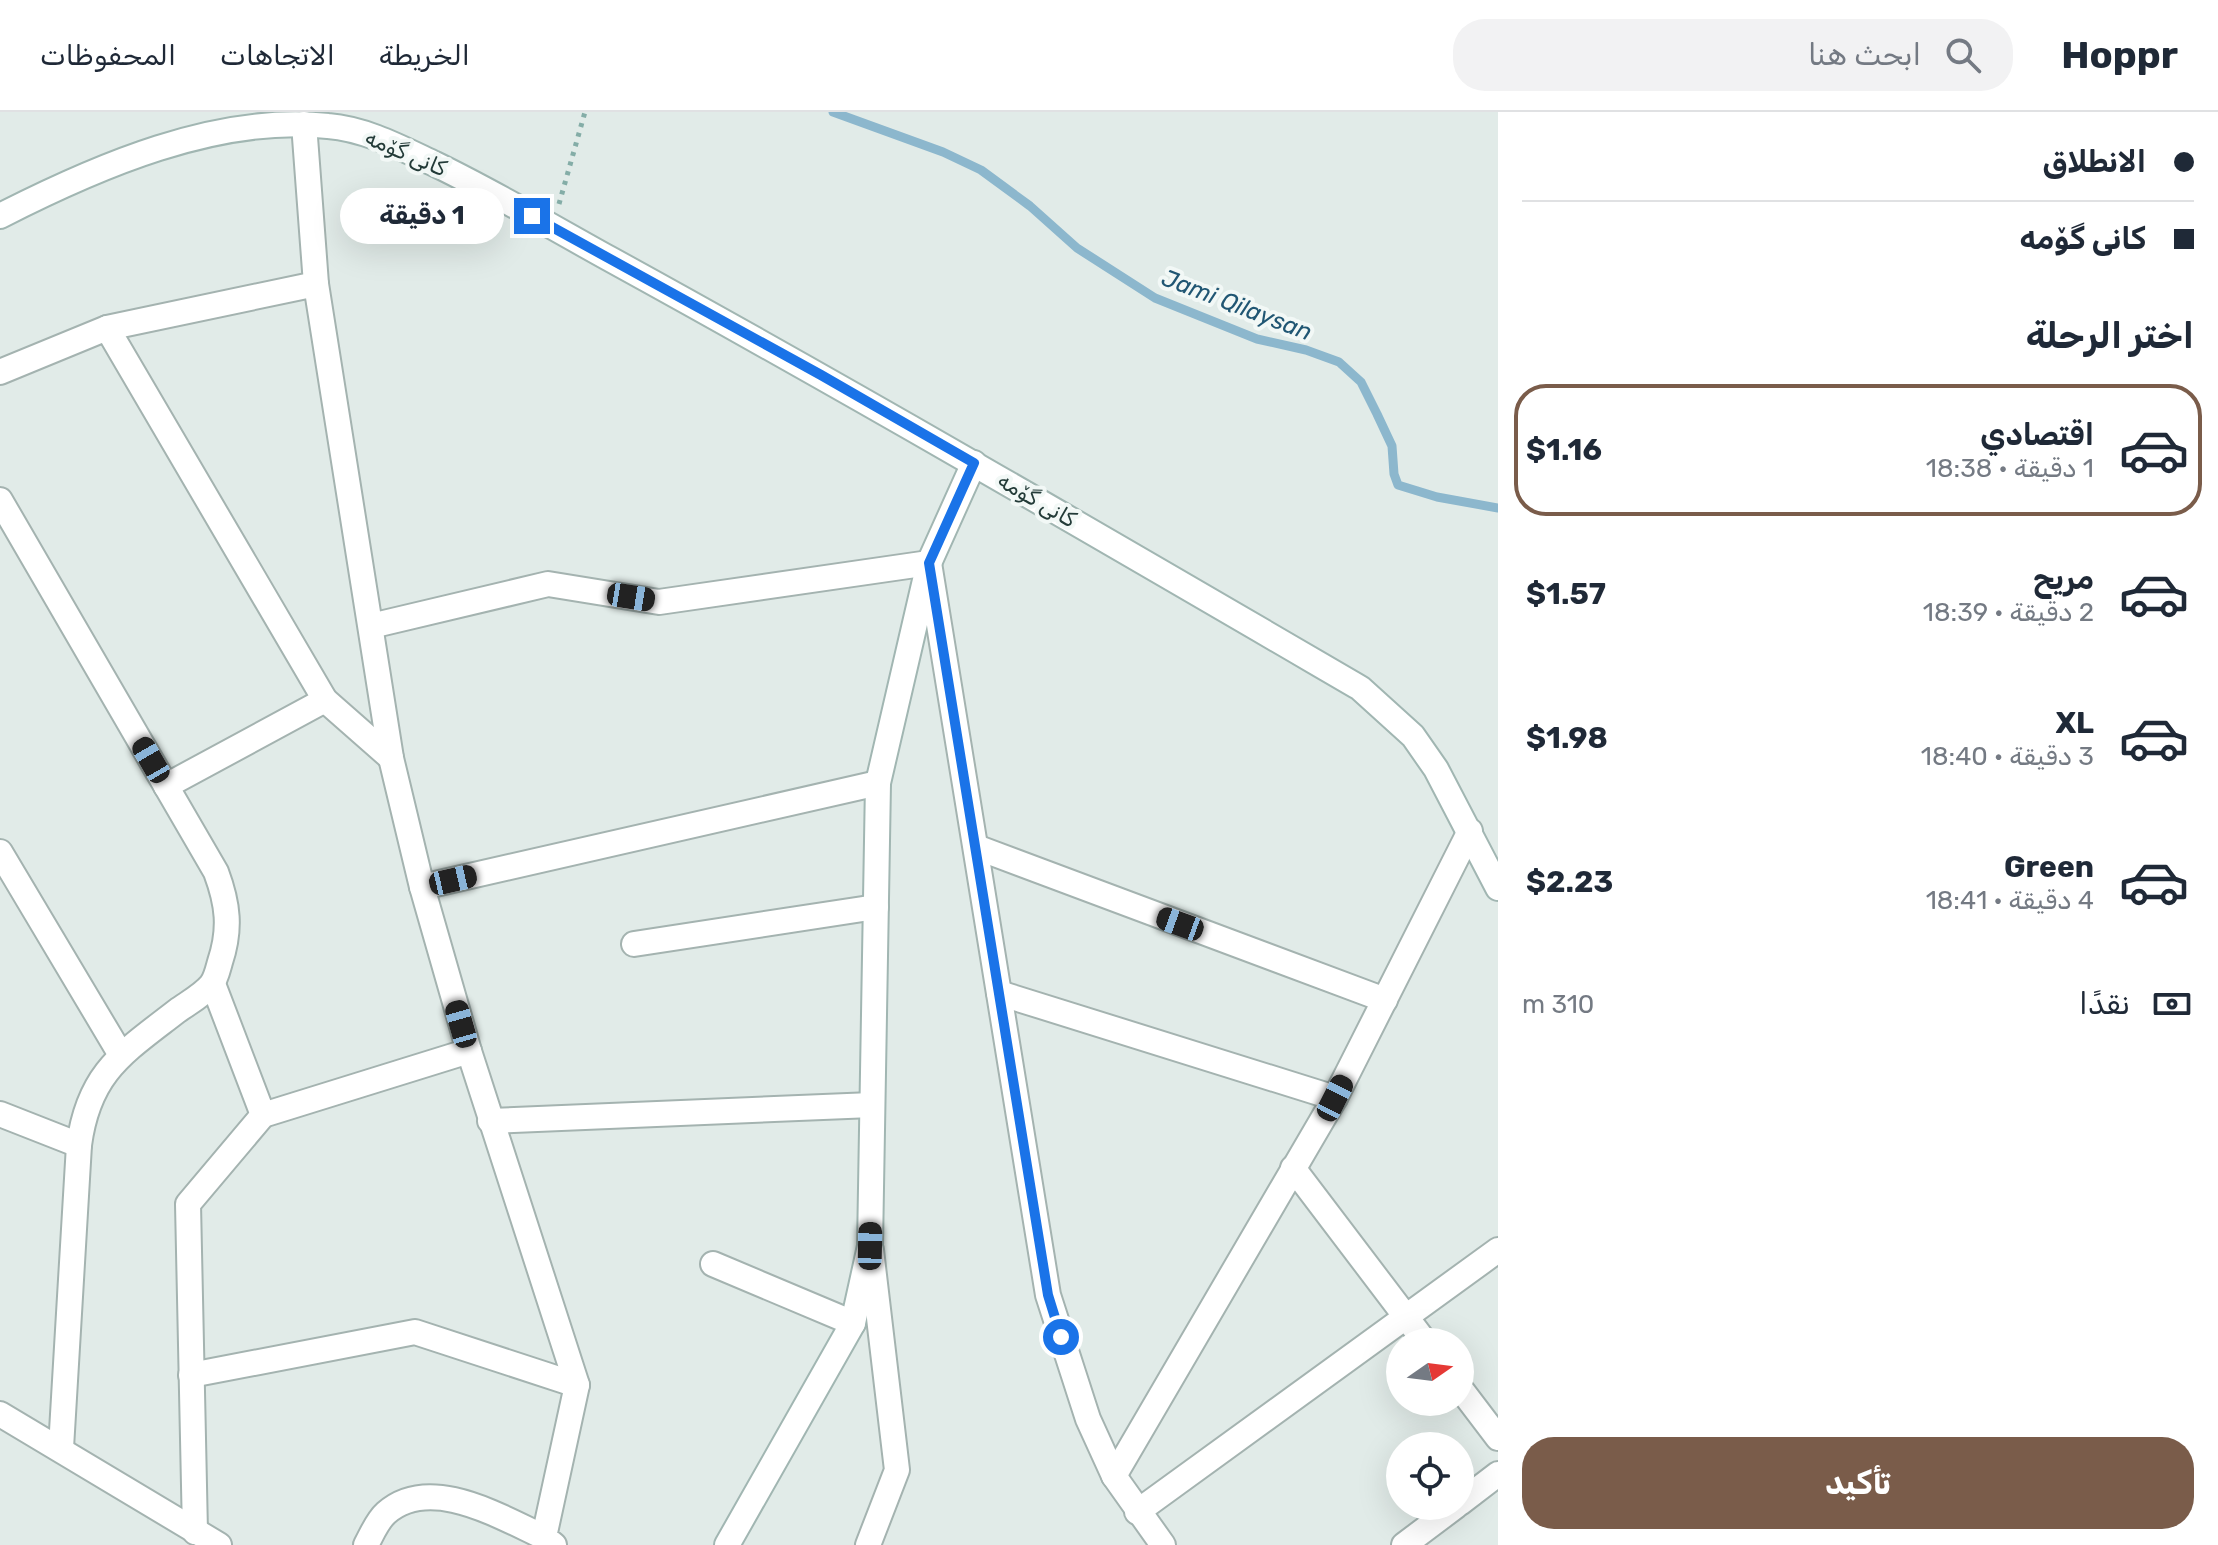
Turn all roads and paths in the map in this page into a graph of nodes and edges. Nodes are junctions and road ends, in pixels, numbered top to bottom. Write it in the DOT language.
graph roads {
  1 [pos="585,112"];
  2 [pos="304,124"];
  3 [pos="0,216"];
  4 [pos="553,228"];
  5 [pos="316,284"];
  6 [pos="107,328"];
  7 [pos="0,372"];
  8 [pos="974,463"];
  9 [pos="0,500"];
  10 [pos="929,563"];
  11 [pos="371,626"];
  12 [pos="325,700"];
  13 [pos="391,758"];
  14 [pos="878,783"];
  15 [pos="166,786"];
  16 [pos="1470,831"];
  17 [pos="976,847"];
  18 [pos="0,852"];
  19 [pos="422,887"];
  20 [pos="1498,888"];
  21 [pos="876,907"];
  22 [pos="634,944"];
  23 [pos="213,984"];
  24 [pos="999,993"];
  25 [pos="1385,1000"];
  26 [pos="469,1051"];
  27 [pos="121,1055"];
  28 [pos="1335,1098"];
  29 [pos="872,1105"];
  30 [pos="0,1114"];
  31 [pos="263,1115"];
  32 [pos="490,1121"];
  33 [pos="79,1145"];
  34 [pos="1293,1168"];
  35 [pos="870,1246"];
  36 [pos="1498,1250"];
  37 [pos="713,1264"];
  38 [pos="1407,1318"];
  39 [pos="853,1323"];
  40 [pos="1414,1328"];
  41 [pos="191,1375"];
  42 [pos="577,1385"];
  43 [pos="1474,1406"];
  44 [pos="0,1414"];
  45 [pos="1498,1438"];
  46 [pos="61,1448"];
  47 [pos="1498,1474"];
  48 [pos="1114,1476"];
  49 [pos="1474,1492"];
  50 [pos="1137,1512"];
  51 [pos="1437,1520"];
  52 [pos="195,1532"];
  53 [pos="549,1541"];
  54 [pos="219,1545"];
  55 [pos="366,1545"];
  56 [pos="727,1545"];
  57 [pos="868,1545"];
  58 [pos="1163,1545"];
  59 [pos="1404,1545"];
  1 -- 4 [label="path"];
  2 -- 3 [label="street, کانی گۆمە"];
  2 -- 4 [label="street, کانی گۆمە"];
  2 -- 5 [label="street"];
  4 -- 8 [label="street, کانی گۆمە"];
  5 -- 6 [label="street"];
  5 -- 11 [label="street"];
  6 -- 7 [label="street"];
  6 -- 12 [label="street"];
  8 -- 10 [label="street"];
  8 -- 16 [label="street, کانی گۆمە"];
  9 -- 15 [label="street"];
  10 -- 11 [label="street"];
  10 -- 14 [label="street"];
  10 -- 17 [label="street"];
  11 -- 13 [label="street"];
  12 -- 13 [label="street"];
  12 -- 15 [label="street"];
  13 -- 19 [label="street"];
  14 -- 19 [label="street"];
  14 -- 21 [label="street"];
  15 -- 23 [label="street"];
  16 -- 20 [label="street, کانی گۆمە"];
  16 -- 25 [label="street"];
  17 -- 24 [label="street"];
  17 -- 25 [label="street"];
  18 -- 27 [label="street"];
  19 -- 26 [label="street"];
  21 -- 22 [label="street"];
  21 -- 29 [label="street"];
  23 -- 27 [label="street"];
  23 -- 31 [label="street"];
  24 -- 28 [label="street"];
  24 -- 48 [label="street"];
  25 -- 28 [label="street"];
  26 -- 31 [label="street"];
  26 -- 32 [label="street"];
  27 -- 33 [label="street"];
  28 -- 34 [label="street"];
  29 -- 32 [label="street"];
  29 -- 35 [label="street"];
  30 -- 33 [label="street"];
  31 -- 41 [label="street"];
  32 -- 42 [label="street"];
  33 -- 46 [label="street"];
  34 -- 38 [label="street"];
  34 -- 48 [label="street"];
  35 -- 39 [label="street"];
  35 -- 57 [label="street"];
  36 -- 38 [label="street"];
  37 -- 39 [label="street"];
  38 -- 40 [label="street"];
  38 -- 50 [label="street"];
  39 -- 56 [label="street"];
  41 -- 42 [label="street"];
  41 -- 52 [label="street"];
  42 -- 53 [label="street"];
  43 -- 45 [label="street"];
  44 -- 46 [label="street"];
  46 -- 52 [label="street"];
  47 -- 49 [label="street"];
  48 -- 50 [label="street"];
  50 -- 58 [label="street"];
  51 -- 59 [label="street"];
  52 -- 54 [label="street"];
  53 -- 55 [label="street"];
}
